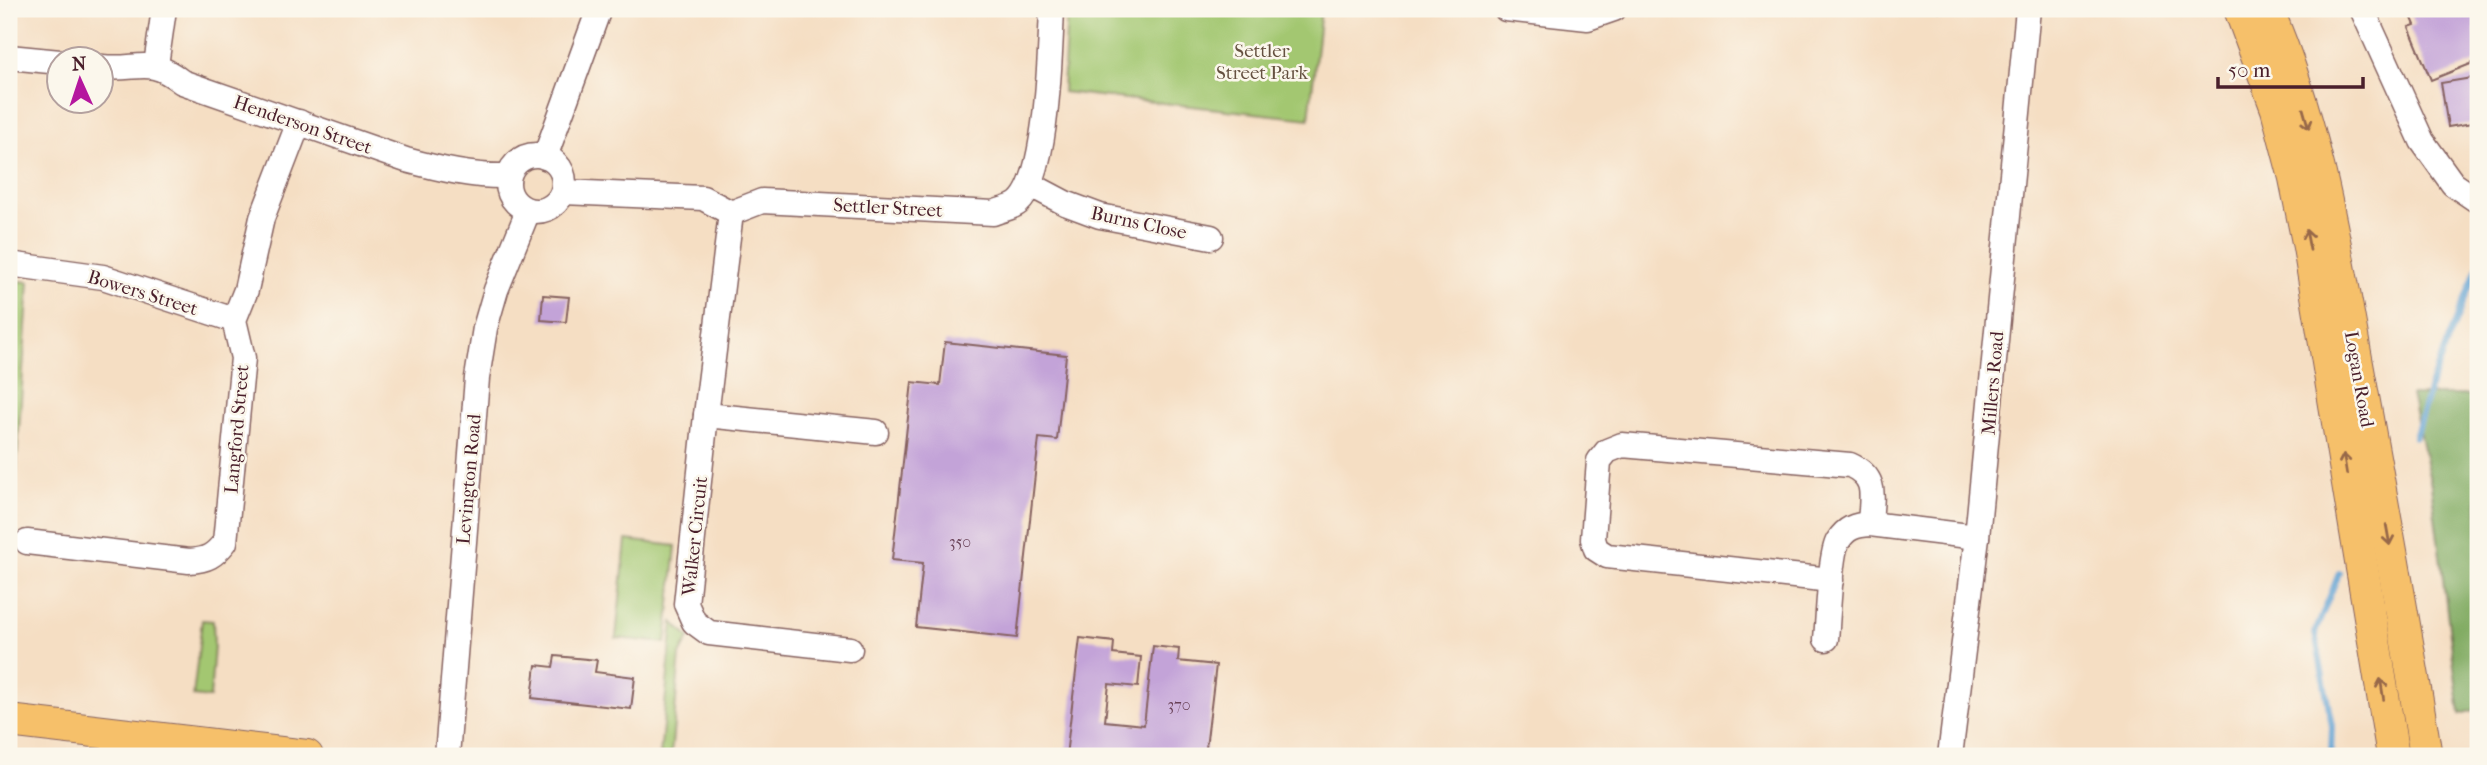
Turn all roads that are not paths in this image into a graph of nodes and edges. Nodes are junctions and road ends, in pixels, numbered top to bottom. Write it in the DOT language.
graph roads {
  1 [pos="164,9"];
  2 [pos="599,9"];
  3 [pos="1052,9"];
  4 [pos="1506,9"];
  5 [pos="1614,9"];
  6 [pos="2028,9"];
  7 [pos="2240,9"];
  8 [pos="2267,9"];
  9 [pos="2362,9"];
  10 [pos="9,57"];
  11 [pos="46,61"];
  12 [pos="156,65"];
  13 [pos="116,69"];
  14 [pos="299,122"];
  15 [pos="545,157"];
  16 [pos="508,176"];
  17 [pos="1031,185"];
  18 [pos="563,192"];
  19 [pos="2477,200"];
  20 [pos="528,211"];
  21 [pos="731,213"];
  22 [pos="1210,237"];
  23 [pos="9,264"];
  24 [pos="234,320"];
  25 [pos="706,415"];
  26 [pos="876,432"];
  27 [pos="1870,524"];
  28 [pos="1977,537"];
  29 [pos="27,542"];
  30 [pos="1831,580"];
  31 [pos="1826,639"];
  32 [pos="849,649"];
  33 [pos="9,722"];
  34 [pos="307,756"];
  35 [pos="447,756"];
  36 [pos="1950,756"];
  37 [pos="2393,756"];
  38 [pos="2426,756"];
  1 -- 12 [label="street"];
  2 -- 15 [label="street"];
  3 -- 17 [label="street"];
  4 -- 5 [label="street"];
  6 -- 28 [label="street, Millers Road"];
  37 -- 7 [label="main road, Logan Road, one-way"];
  8 -- 38 [label="main road, Logan Road, one-way"];
  9 -- 19 [label="street"];
  10 -- 11 [label="street"];
  12 -- 13 [label="street"];
  12 -- 14 [label="street, Henderson Street"];
  14 -- 16 [label="street, Henderson Street"];
  14 -- 24 [label="street"];
  15 -- 16 [label="street"];
  15 -- 18 [label="street"];
  16 -- 20 [label="street"];
  17 -- 21 [label="street, Settler Street"];
  17 -- 22 [label="street, Burns Close"];
  18 -- 20 [label="street"];
  18 -- 21 [label="street"];
  20 -- 35 [label="street, Levington Road"];
  21 -- 25 [label="street, Walker Circuit"];
  23 -- 24 [label="street, Bowers Street"];
  24 -- 29 [label="street, Langford Street"];
  25 -- 26 [label="street"];
  25 -- 32 [label="street, Walker Circuit"];
  27 -- 28 [label="street"];
  27 -- 30 [label="street"];
  27 -- 30 [label="street"];
  28 -- 36 [label="street, Millers Road"];
  30 -- 31 [label="street"];
  33 -- 34 [label="main road"];
}
